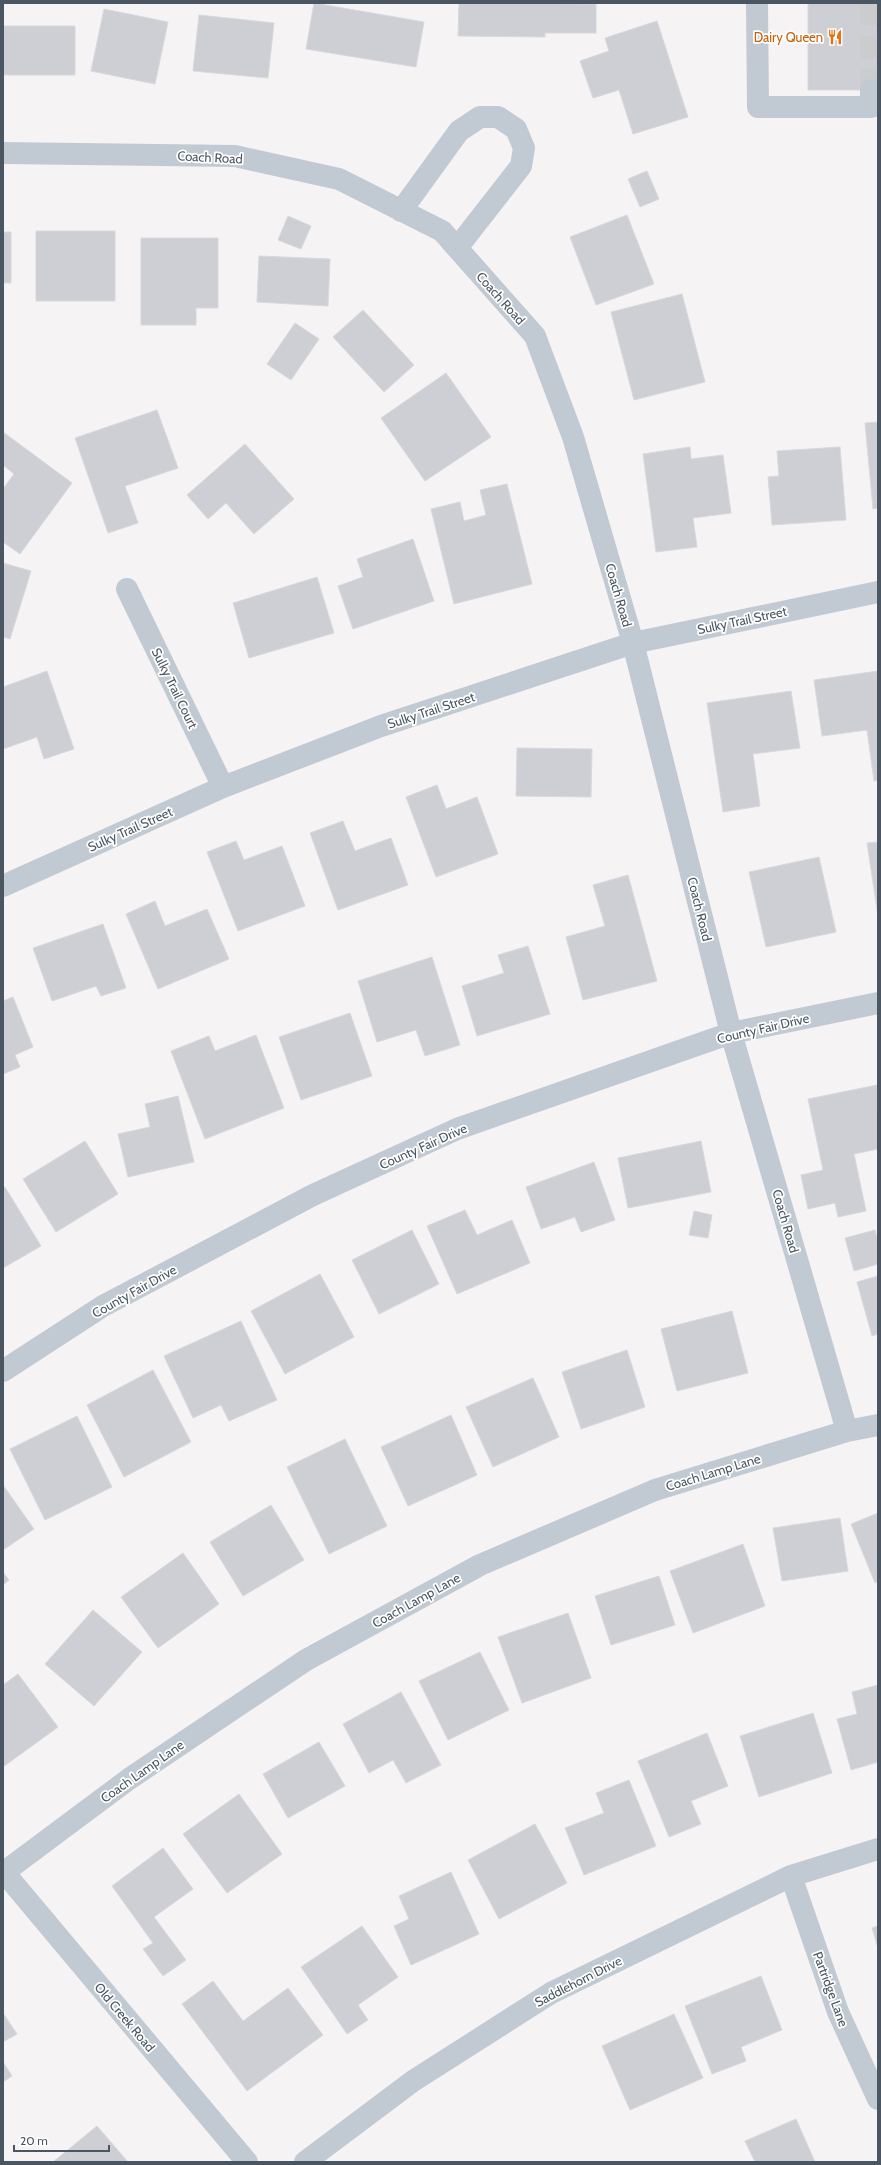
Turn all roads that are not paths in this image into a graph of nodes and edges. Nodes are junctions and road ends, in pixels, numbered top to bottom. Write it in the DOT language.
graph roads {
  1 [pos="758,3"];
  2 [pos="871,90"];
  3 [pos="3,153"];
  4 [pos="401,211"];
  5 [pos="457,248"];
  6 [pos="127,589"];
  7 [pos="878,592"];
  8 [pos="633,643"];
  9 [pos="224,787"];
  10 [pos="3,886"];
  11 [pos="878,1003"];
  12 [pos="731,1033"];
  13 [pos="3,1371"];
  14 [pos="878,1425"];
  15 [pos="847,1431"];
  16 [pos="878,1849"];
  17 [pos="3,1872"];
  18 [pos="791,1876"];
  19 [pos="878,2099"];
  20 [pos="247,2162"];
  21 [pos="305,2162"];
  1 -- 2 [label="street"];
  3 -- 4 [label="street, Coach Road"];
  4 -- 5 [label="street, Coach Road"];
  4 -- 5 [label="street"];
  5 -- 8 [label="street, Coach Road"];
  6 -- 9 [label="street, Sulky Trail Court"];
  7 -- 8 [label="street, Sulky Trail Street"];
  8 -- 9 [label="street, Sulky Trail Street"];
  8 -- 12 [label="street, Coach Road"];
  9 -- 10 [label="street, Sulky Trail Street"];
  11 -- 12 [label="street, County Fair Drive"];
  12 -- 13 [label="street, County Fair Drive"];
  12 -- 15 [label="street, Coach Road"];
  14 -- 15 [label="street, Coach Lamp Lane"];
  15 -- 17 [label="street, Coach Lamp Lane"];
  16 -- 18 [label="street, Saddlehorn Drive"];
  17 -- 20 [label="street, Old Creek Road"];
  18 -- 19 [label="street, Partridge Lane"];
  18 -- 21 [label="street, Saddlehorn Drive"];
}
